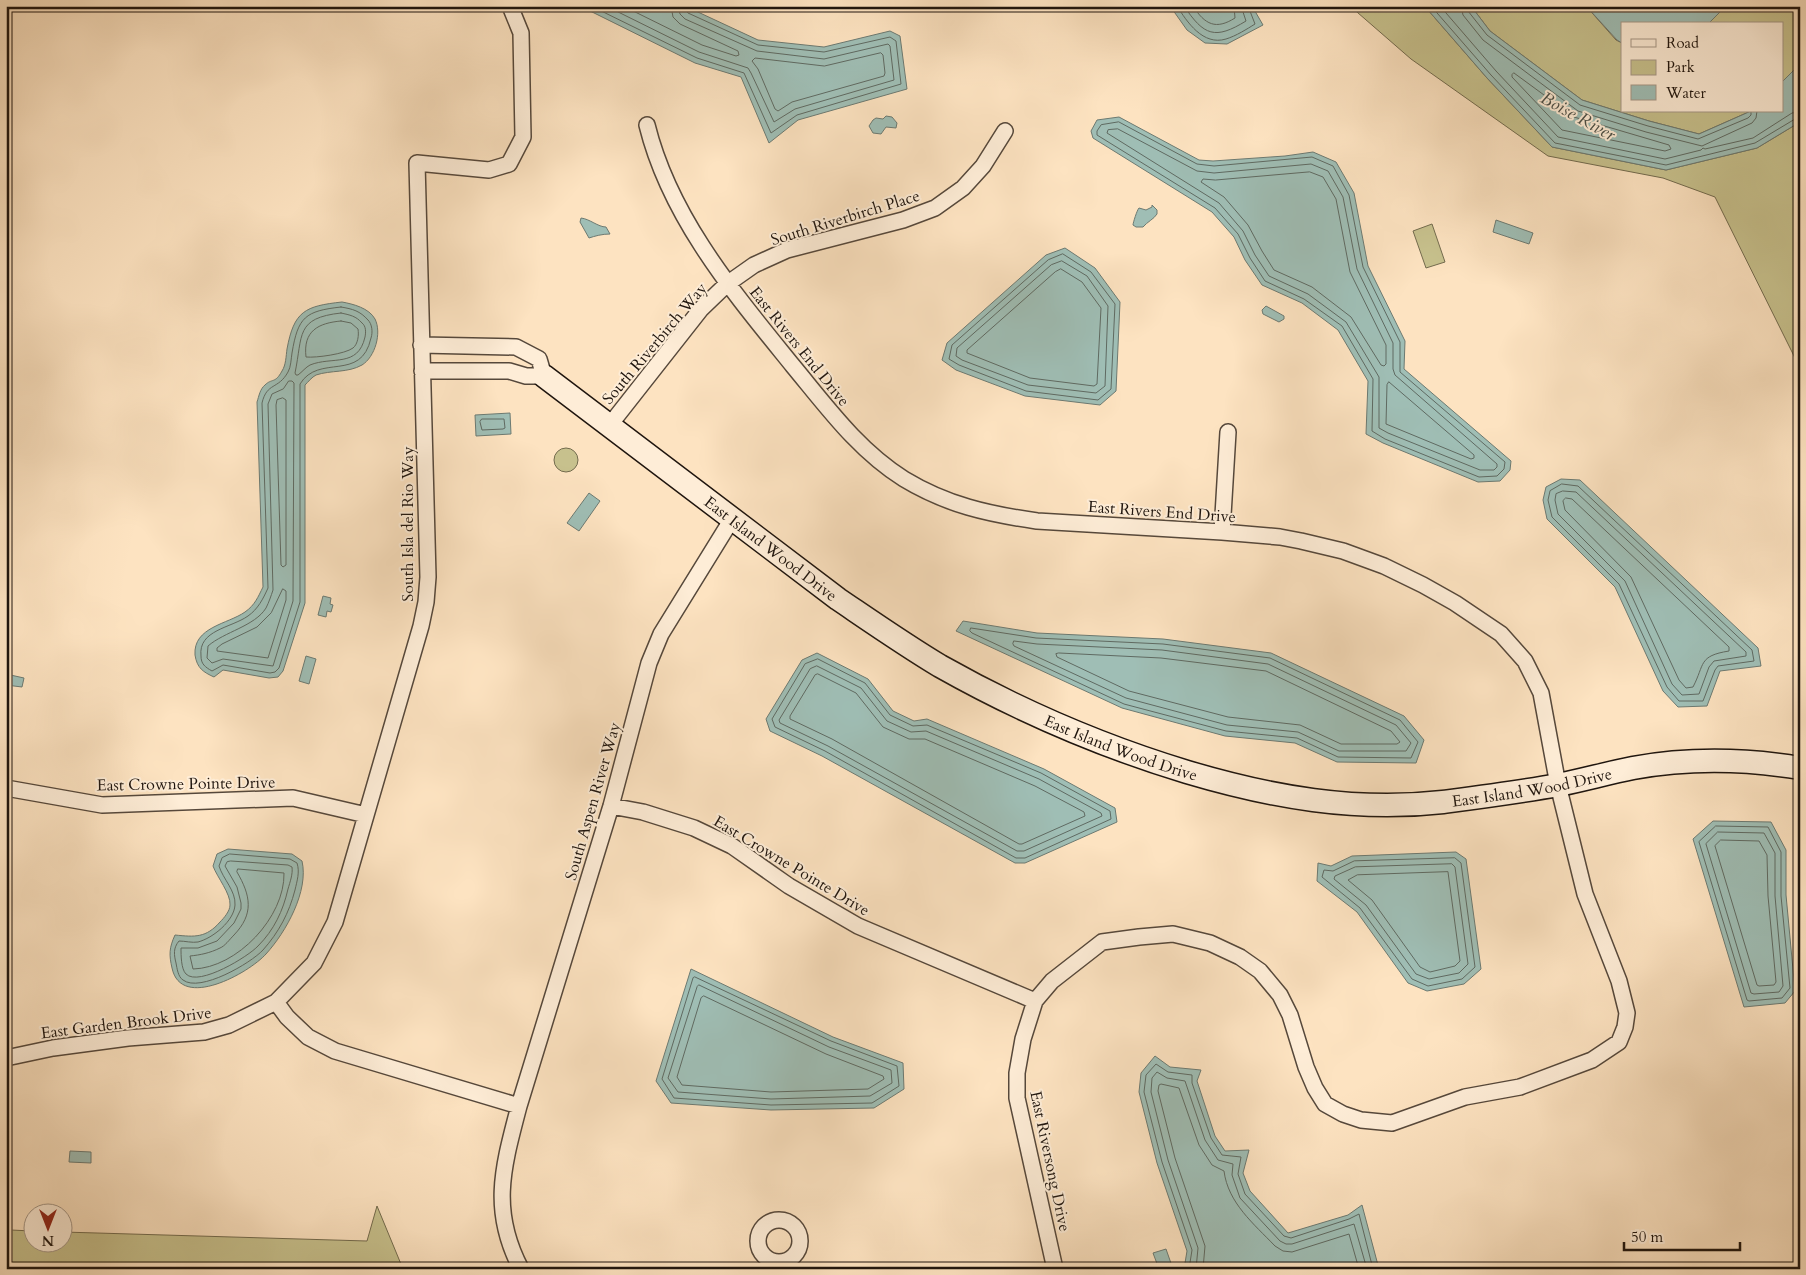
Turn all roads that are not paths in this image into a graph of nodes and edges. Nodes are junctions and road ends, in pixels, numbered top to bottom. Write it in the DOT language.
graph roads {
  1 [pos="510,6"];
  2 [pos="647,125"];
  3 [pos="1005,131"];
  4 [pos="727,284"];
  5 [pos="421,345"];
  6 [pos="422,371"];
  7 [pos="544,376"];
  8 [pos="609,426"];
  9 [pos="1228,432"];
  10 [pos="732,519"];
  11 [pos="1222,532"];
  12 [pos="1800,768"];
  13 [pos="1558,785"];
  14 [pos="6,788"];
  15 [pos="611,806"];
  16 [pos="366,815"];
  17 [pos="1036,1001"];
  18 [pos="276,1002"];
  19 [pos="1619,1042"];
  20 [pos="6,1058"];
  21 [pos="519,1106"];
  22 [pos="521,1269"];
  23 [pos="1055,1269"];
  1 -- 5 [label="street, South Isla del Rio Way"];
  2 -- 4 [label="street, East Rivers End Drive"];
  3 -- 4 [label="street, South Riverbirch Place"];
  4 -- 8 [label="street, South Riverbirch Way"];
  4 -- 11 [label="street, East Rivers End Drive"];
  5 -- 6 [label="street, South Isla del Rio Way"];
  5 -- 7 [label="street, East Island Wood Drive"];
  6 -- 7 [label="street"];
  6 -- 16 [label="street, South Isla del Rio Way"];
  7 -- 8 [label="street, East Island Wood Drive"];
  8 -- 10 [label="street, East Island Wood Drive"];
  9 -- 11 [label="street"];
  10 -- 13 [label="street, East Island Wood Drive"];
  10 -- 15 [label="street, South Aspen River Way"];
  11 -- 13 [label="street, East Rivers End Drive"];
  12 -- 13 [label="street, East Island Wood Drive"];
  13 -- 19 [label="street, East Rivers End Drive"];
  14 -- 16 [label="street, East Crowne Pointe Drive"];
  15 -- 17 [label="street, East Crowne Pointe Drive"];
  15 -- 21 [label="street, South Aspen River Way"];
  16 -- 18 [label="street, South Isla del Rio Way"];
  17 -- 19 [label="street, East Riversong Drive"];
  17 -- 23 [label="street, East Riversong Drive"];
  18 -- 20 [label="street, East Garden Brook Drive"];
  18 -- 21 [label="street"];
  21 -- 22 [label="street"];
}
